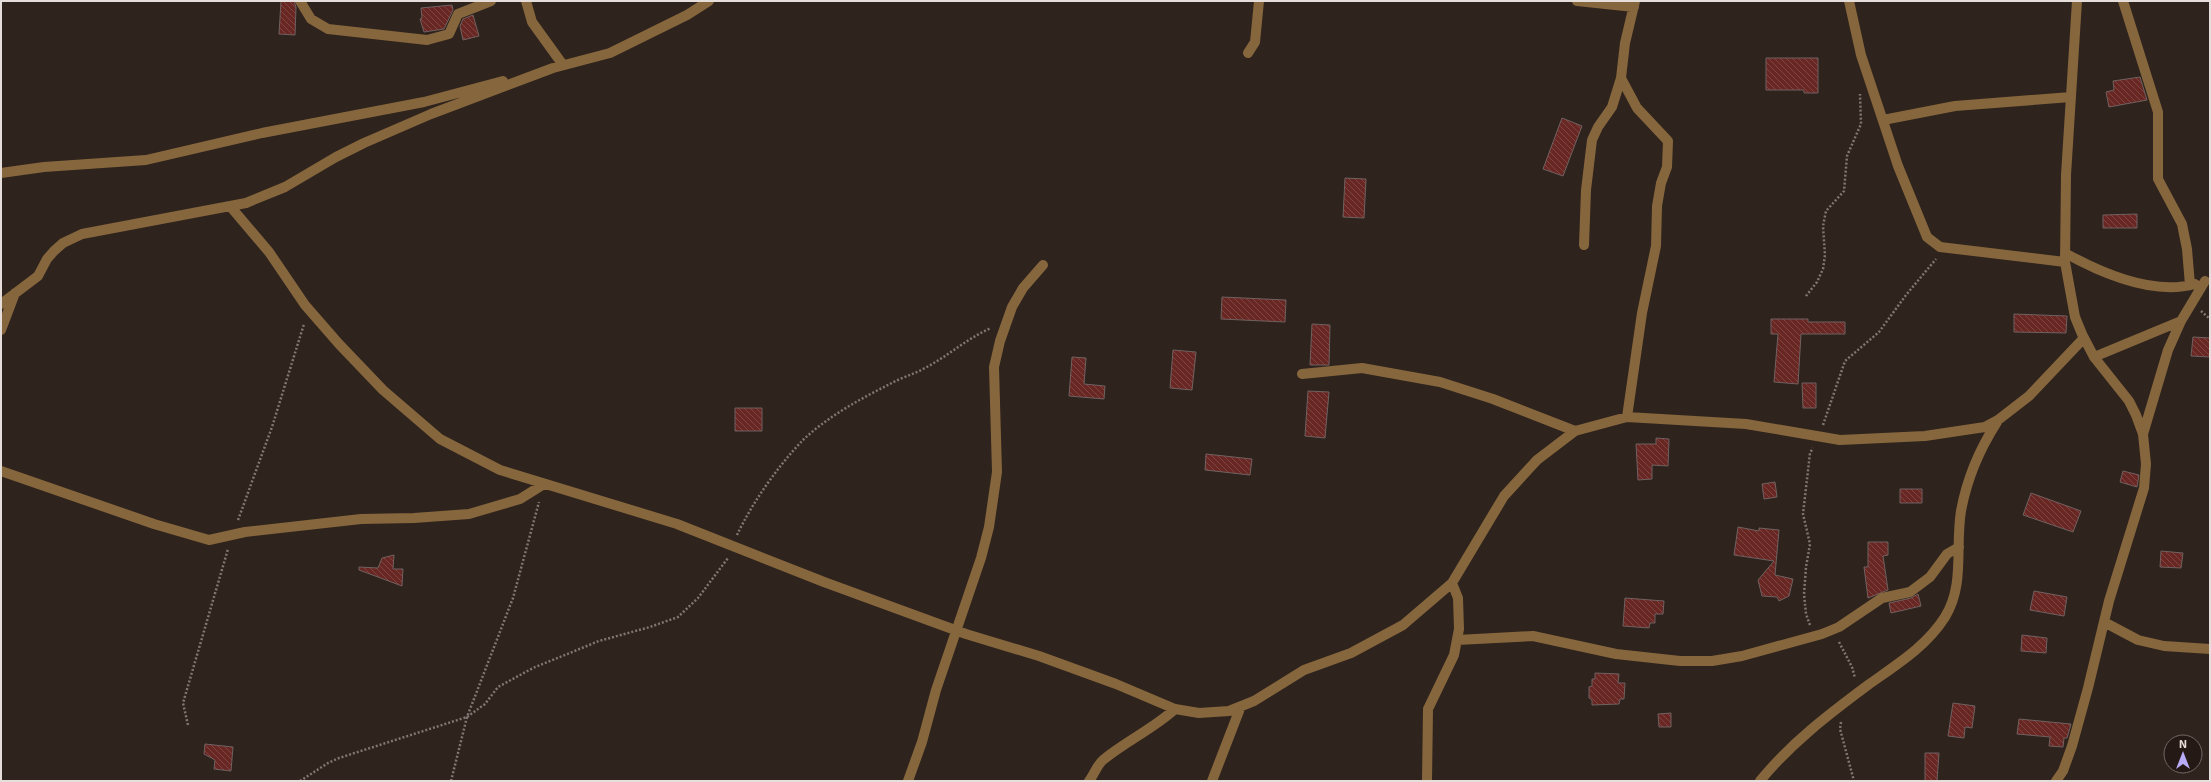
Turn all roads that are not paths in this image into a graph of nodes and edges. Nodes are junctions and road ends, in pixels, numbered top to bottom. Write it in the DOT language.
graph roads {
  1 [pos="300,1"];
  2 [pos="491,1"];
  3 [pos="526,1"];
  4 [pos="709,1"];
  5 [pos="1259,1"];
  6 [pos="1577,1"];
  7 [pos="1849,1"];
  8 [pos="2077,1"];
  9 [pos="2123,1"];
  10 [pos="1634,4"];
  11 [pos="1248,54"];
  12 [pos="563,65"];
  13 [pos="551,69"];
  14 [pos="1621,78"];
  15 [pos="2071,97"];
  16 [pos="1883,120"];
  17 [pos="1,173"];
  18 [pos="230,206"];
  19 [pos="1584,245"];
  20 [pos="2065,257"];
  21 [pos="1043,265"];
  22 [pos="2208,280"];
  23 [pos="2190,285"];
  24 [pos="15,293"];
  25 [pos="1,304"];
  26 [pos="2181,321"];
  27 [pos="1,330"];
  28 [pos="2084,338"];
  29 [pos="2094,357"];
  30 [pos="1302,374"];
  31 [pos="1627,417"];
  32 [pos="1998,420"];
  33 [pos="1574,431"];
  34 [pos="2143,434"];
  35 [pos="1,471"];
  36 [pos="544,484"];
  37 [pos="1959,547"];
  38 [pos="1452,583"];
  39 [pos="2104,622"];
  40 [pos="957,631"];
  41 [pos="1457,640"];
  42 [pos="2210,649"];
  43 [pos="1241,706"];
  44 [pos="1175,709"];
  45 [pos="908,781"];
  46 [pos="1089,781"];
  47 [pos="1212,781"];
  48 [pos="1427,781"];
  49 [pos="1760,781"];
  50 [pos="2056,781"];
  1 -- 2 [label="street"];
  3 -- 12 [label="street"];
  4 -- 12 [label="street"];
  5 -- 11 [label="street"];
  6 -- 10 [label="street"];
  7 -- 16 [label="street"];
  8 -- 15 [label="street"];
  9 -- 23 [label="street"];
  10 -- 14 [label="street"];
  12 -- 13 [label="street"];
  13 -- 17 [label="street"];
  13 -- 18 [label="street"];
  14 -- 19 [label="street"];
  14 -- 31 [label="street"];
  15 -- 16 [label="street"];
  15 -- 20 [label="street"];
  16 -- 20 [label="street"];
  18 -- 24 [label="street"];
  18 -- 36 [label="street"];
  20 -- 23 [label="street"];
  20 -- 28 [label="street"];
  21 -- 40 [label="street"];
  22 -- 23 [label="street"];
  22 -- 26 [label="street"];
  24 -- 25 [label="street"];
  24 -- 27 [label="street"];
  26 -- 29 [label="street"];
  26 -- 34 [label="street"];
  28 -- 29 [label="street"];
  28 -- 32 [label="street"];
  29 -- 34 [label="street"];
  30 -- 33 [label="street"];
  31 -- 32 [label="street"];
  31 -- 33 [label="street"];
  32 -- 37 [label="street"];
  33 -- 38 [label="street"];
  34 -- 39 [label="street"];
  35 -- 36 [label="street"];
  36 -- 40 [label="street"];
  37 -- 41 [label="street"];
  37 -- 49 [label="street"];
  38 -- 41 [label="street"];
  38 -- 43 [label="street"];
  39 -- 42 [label="street"];
  39 -- 50 [label="street"];
  40 -- 44 [label="street"];
  40 -- 45 [label="street"];
  41 -- 48 [label="street"];
  43 -- 44 [label="street"];
  43 -- 47 [label="street"];
  44 -- 46 [label="street"];
}
